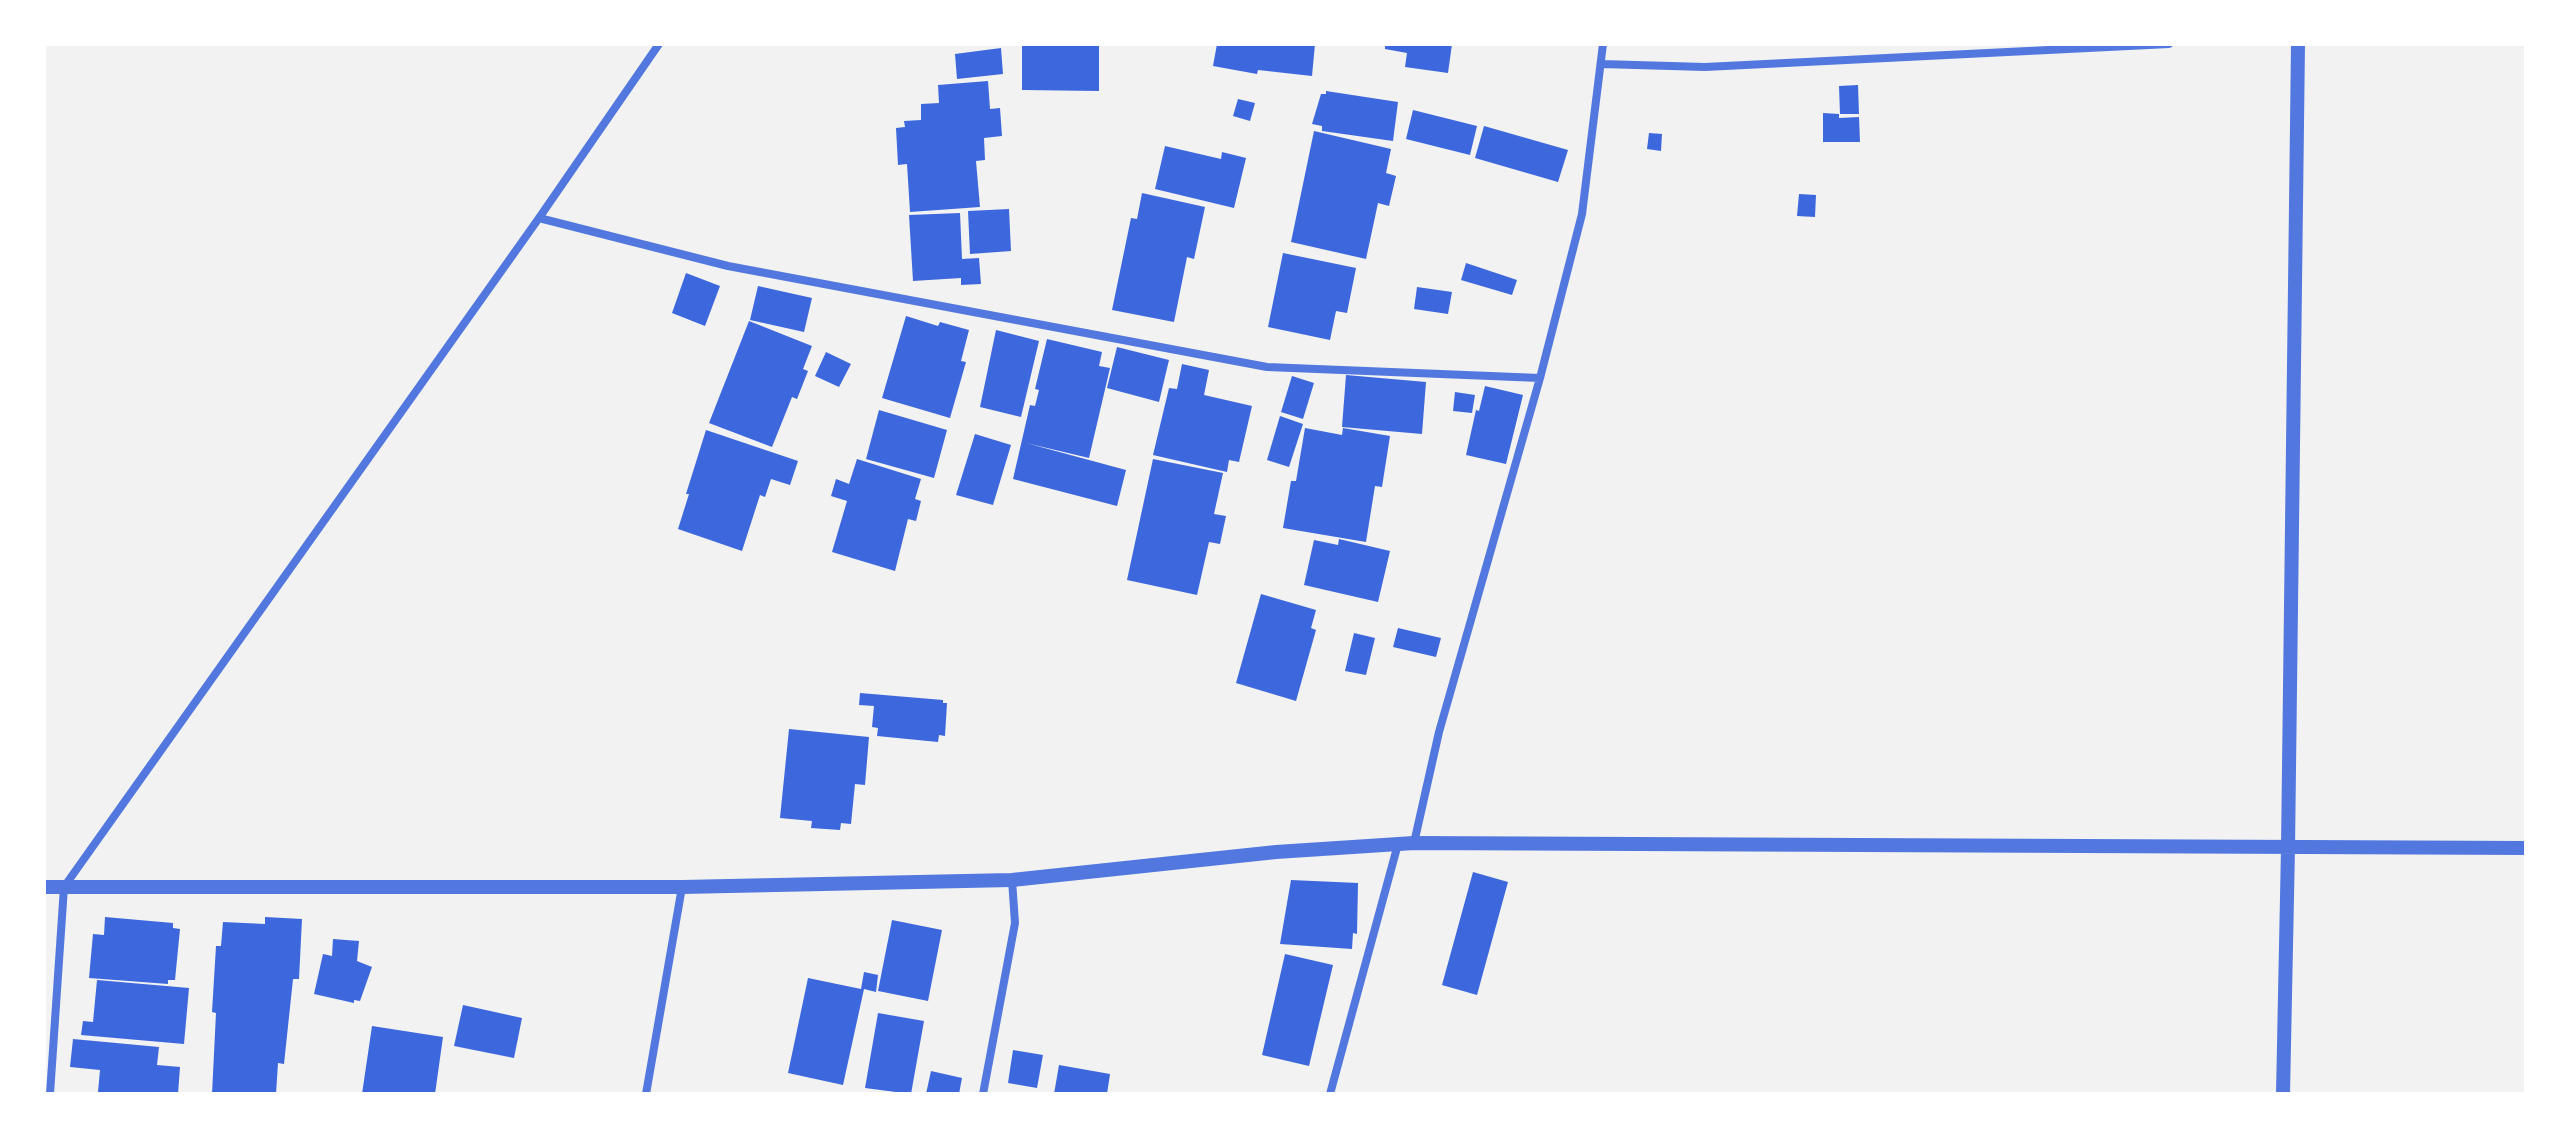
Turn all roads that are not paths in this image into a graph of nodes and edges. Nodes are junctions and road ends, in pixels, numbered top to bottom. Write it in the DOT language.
graph roads {
  1 [pos="659,44"];
  2 [pos="1603,44"];
  3 [pos="2169,44"];
  4 [pos="2298,44"];
  5 [pos="1601,64"];
  6 [pos="539,218"];
  7 [pos="1540,378"];
  8 [pos="1414,843"];
  9 [pos="1398,844"];
  10 [pos="2288,848"];
  11 [pos="2526,848"];
  12 [pos="1012,880"];
  13 [pos="44,887"];
  14 [pos="64,887"];
  15 [pos="682,887"];
  16 [pos="50,1094"];
  17 [pos="646,1094"];
  18 [pos="983,1094"];
  19 [pos="1330,1094"];
  20 [pos="2283,1094"];
  1 -- 6 [label="street"];
  2 -- 5 [label="street"];
  3 -- 5 [label="street"];
  4 -- 10 [label="street"];
  5 -- 7 [label="street"];
  6 -- 7 [label="street"];
  6 -- 14 [label="street"];
  7 -- 8 [label="street"];
  8 -- 9 [label="street"];
  8 -- 10 [label="street"];
  9 -- 12 [label="street"];
  9 -- 19 [label="street"];
  10 -- 11 [label="street"];
  10 -- 20 [label="street"];
  12 -- 15 [label="street"];
  12 -- 18 [label="street"];
  13 -- 14 [label="street"];
  14 -- 15 [label="street"];
  14 -- 16 [label="street"];
  15 -- 17 [label="street"];
}
